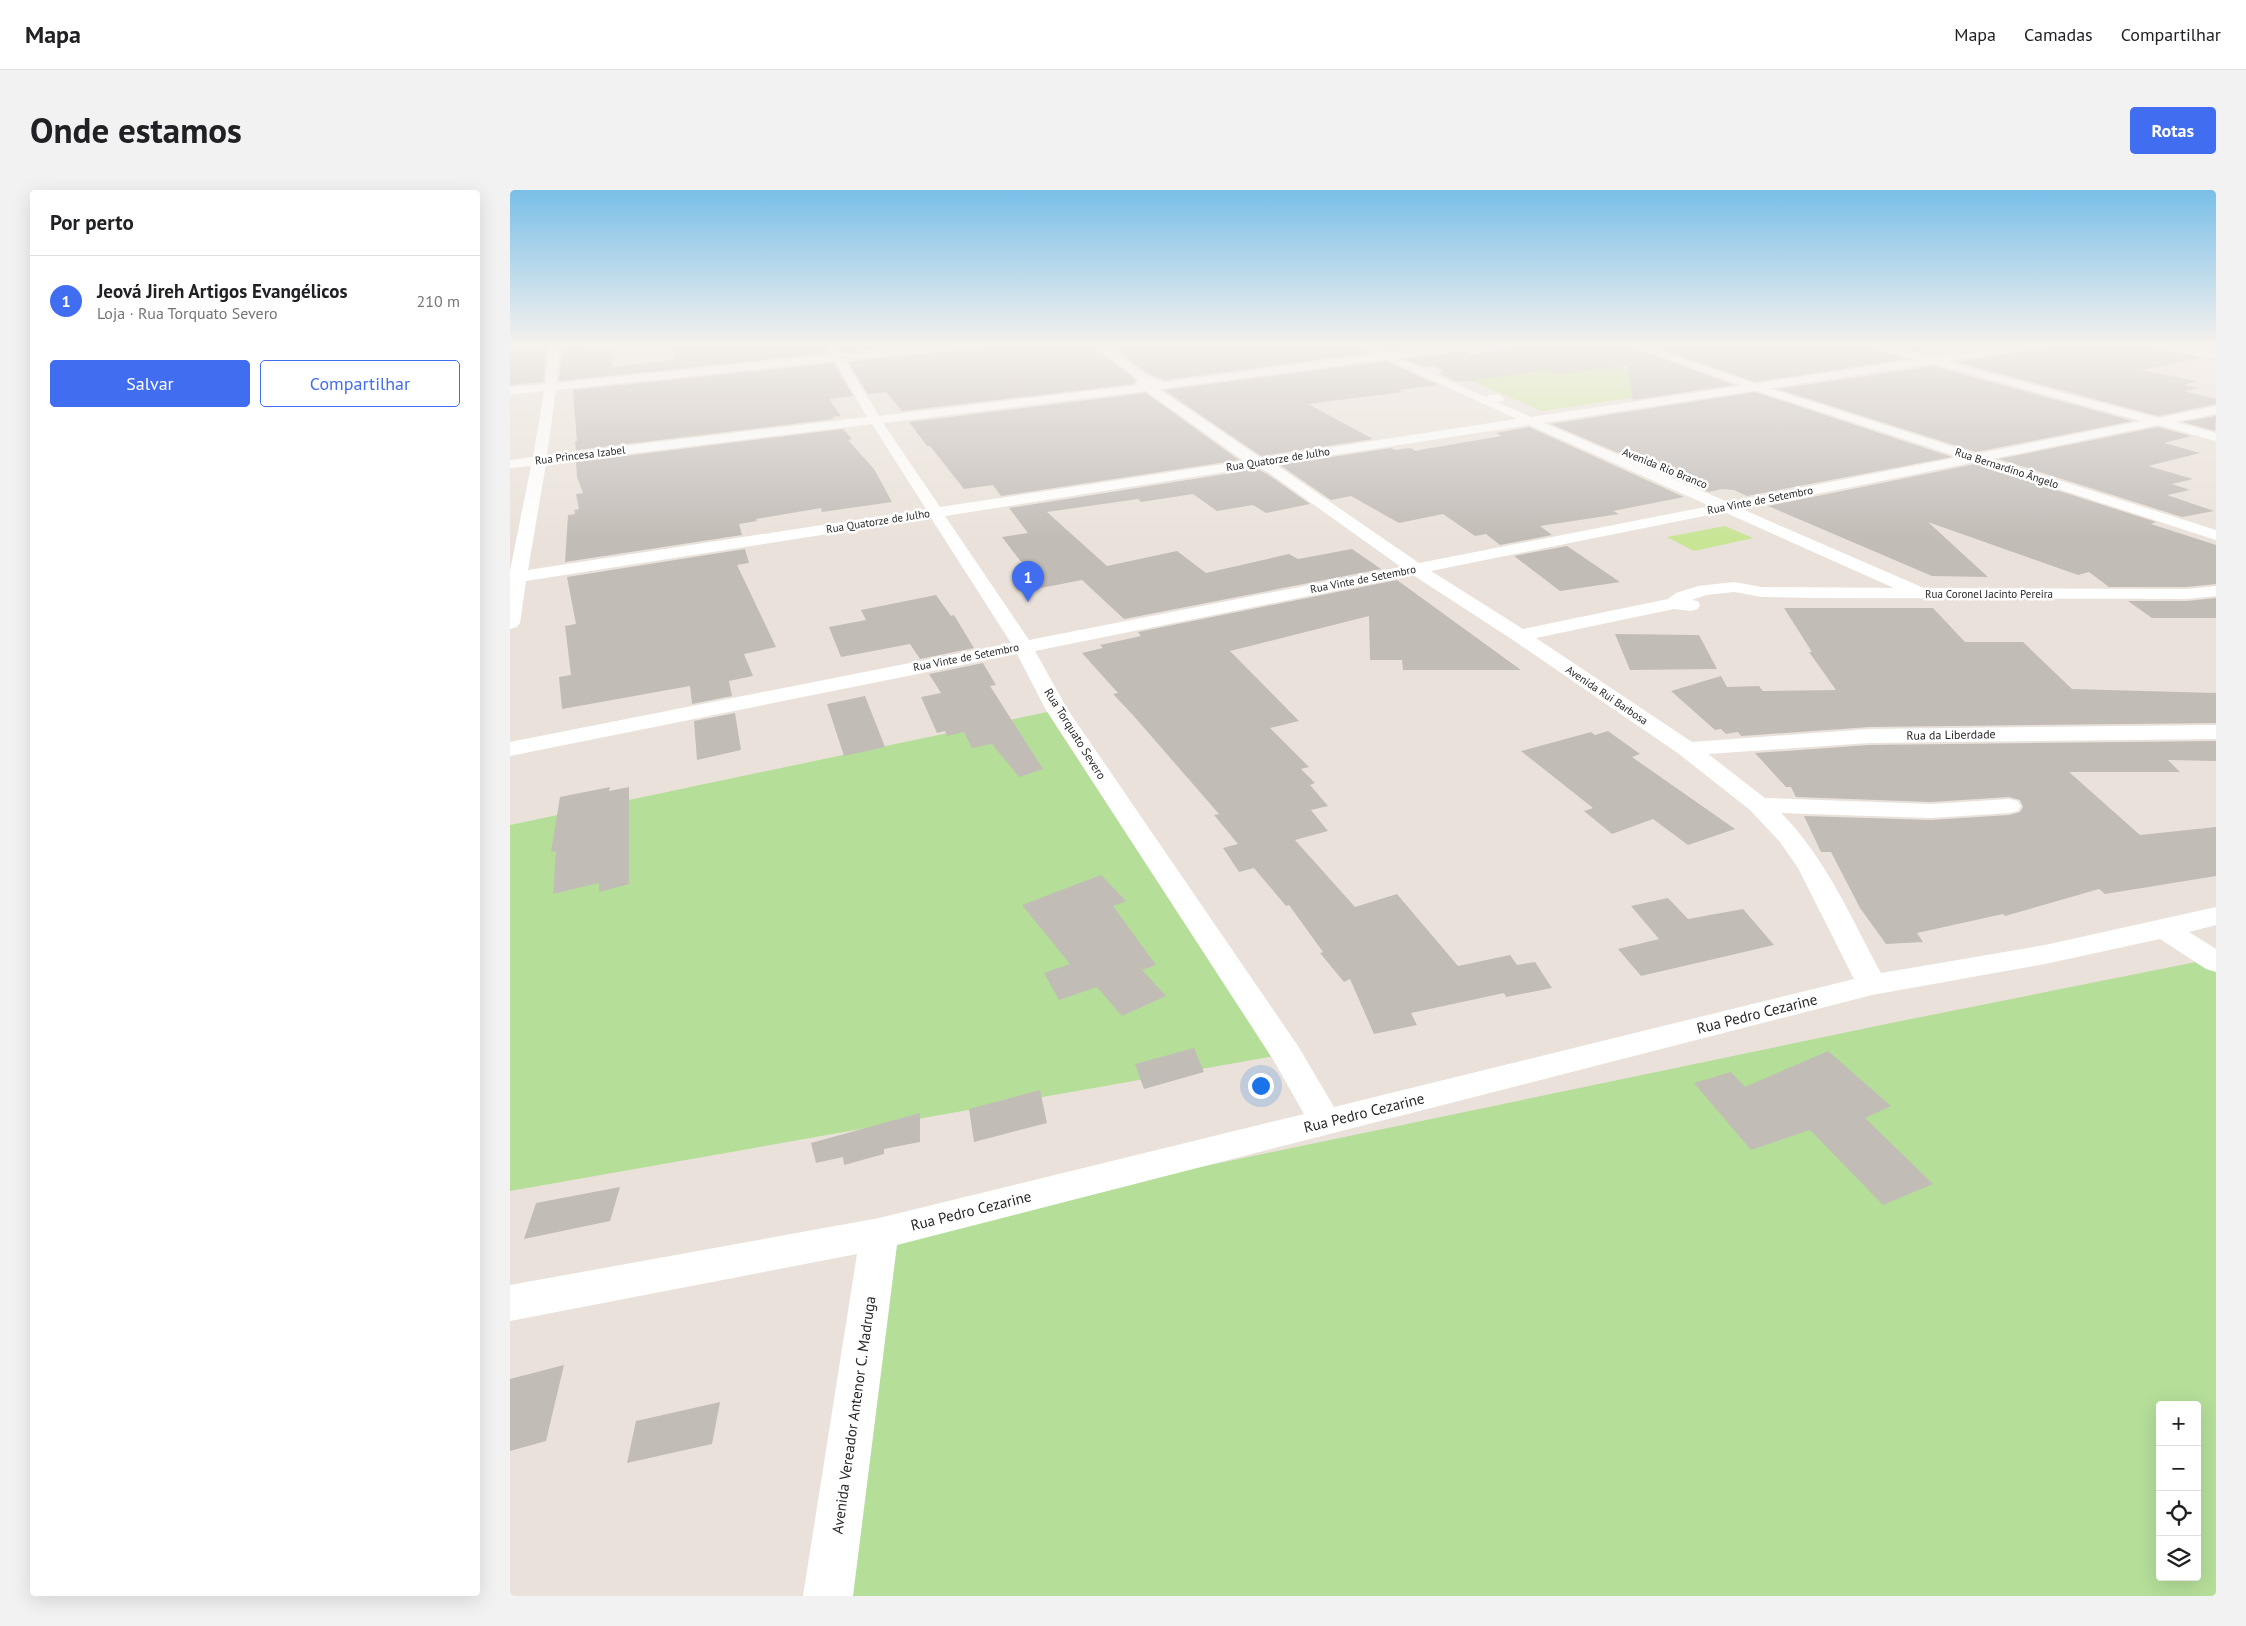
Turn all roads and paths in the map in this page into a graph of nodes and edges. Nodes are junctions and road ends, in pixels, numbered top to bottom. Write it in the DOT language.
graph roads {
  1 [pos="548,409"];
  2 [pos="867,409"];
  3 [pos="970,409"];
  4 [pos="1188,409"];
  5 [pos="1192,409"];
  6 [pos="1507,409"];
  7 [pos="1517,409"];
  8 [pos="1596,409"];
  9 [pos="1822,409"];
  10 [pos="2119,409"];
  11 [pos="2216,410"];
  12 [pos="1533,418"];
  13 [pos="874,420"];
  14 [pos="2162,420"];
  15 [pos="2216,432"];
  16 [pos="2216,437"];
  17 [pos="1245,440"];
  18 [pos="1975,458"];
  19 [pos="1264,459"];
  20 [pos="540,460"];
  21 [pos="510,464"];
  22 [pos="1749,503"];
  23 [pos="1726,507"];
  24 [pos="932,509"];
  25 [pos="2216,535"];
  26 [pos="1416,569"];
  27 [pos="514,574"];
  28 [pos="1922,594"];
  29 [pos="1957,594"];
  30 [pos="2212,599"];
  31 [pos="510,623"];
  32 [pos="1520,636"];
  33 [pos="1023,646"];
  34 [pos="2216,732"];
  35 [pos="510,749"];
  36 [pos="1687,749"];
  37 [pos="1758,806"];
  38 [pos="2009,806"];
  39 [pos="2216,916"];
  40 [pos="2165,929"];
  41 [pos="2216,962"];
  42 [pos="1872,985"];
  43 [pos="1326,1122"];
  44 [pos="879,1234"];
  45 [pos="510,1303"];
  46 [pos="828,1596"];
  1 -- 20 [label="street"];
  2 -- 13 [label="street, Rua Torquato Severo"];
  3 -- 13 [label="street, Rua Princesa Izabel"];
  4 -- 19 [label="street, Avenida Rui Barbosa"];
  5 -- 17 [label="street, Avenida Rui Barbosa"];
  6 -- 12 [label="street, Avenida Rio Branco"];
  7 -- 12 [label="street, Avenida Rio Branco"];
  8 -- 12 [label="street, Rua Quatorze de Julho"];
  9 -- 18 [label="street, Rua Bernardino Ângelo"];
  10 -- 14 [label="street"];
  11 -- 14 [label="street, Rua Vinte de Setembro"];
  12 -- 19 [label="street, Rua Quatorze de Julho"];
  12 -- 22 [label="street, Avenida Rio Branco"];
  12 -- 23 [label="street, Avenida Rio Branco"];
  13 -- 20 [label="street, Rua Princesa Izabel"];
  13 -- 24 [label="street, Rua Torquato Severo"];
  14 -- 15 [label="street"];
  14 -- 16 [label="street"];
  14 -- 18 [label="street, Rua Vinte de Setembro"];
  18 -- 22 [label="street, Rua Vinte de Setembro"];
  18 -- 25 [label="street, Rua Bernardino Ângelo"];
  19 -- 24 [label="street, Rua Quatorze de Julho"];
  19 -- 26 [label="street, Avenida Rui Barbosa"];
  20 -- 21 [label="street, Rua Princesa Izabel"];
  20 -- 27 [label="street"];
  22 -- 23 [label="street, Rua Vinte de Setembro"];
  22 -- 29 [label="street, Avenida Rio Branco"];
  23 -- 26 [label="street, Rua Vinte de Setembro"];
  23 -- 28 [label="street, Avenida Rio Branco"];
  24 -- 27 [label="street, Rua Quatorze de Julho"];
  24 -- 33 [label="street, Rua Torquato Severo"];
  26 -- 32 [label="street, Avenida Rui Barbosa"];
  26 -- 33 [label="street, Rua Vinte de Setembro"];
  27 -- 31 [label="street"];
  28 -- 29 [label="street, Rua Coronel Jacinto Pereira"];
  28 -- 32 [label="street, Rua Coronel Jacinto Pereira"];
  29 -- 30 [label="street, Rua Coronel Jacinto Pereira"];
  32 -- 36 [label="street, Avenida Rui Barbosa"];
  33 -- 35 [label="street, Rua Vinte de Setembro"];
  33 -- 43 [label="street, Rua Torquato Severo"];
  34 -- 36 [label="street, Rua da Liberdade"];
  36 -- 37 [label="street, Avenida Rui Barbosa"];
  37 -- 38 [label="street"];
  37 -- 42 [label="street, Avenida Rui Barbosa"];
  39 -- 40 [label="street, Rua Pedro Cezarine"];
  40 -- 41 [label="street"];
  40 -- 42 [label="street, Rua Pedro Cezarine"];
  42 -- 43 [label="street, Rua Pedro Cezarine"];
  43 -- 44 [label="street, Rua Pedro Cezarine"];
  44 -- 45 [label="street, Rua Pedro Cezarine"];
  44 -- 46 [label="street, Avenida Vereador Antenor C. Madruga"];
}
